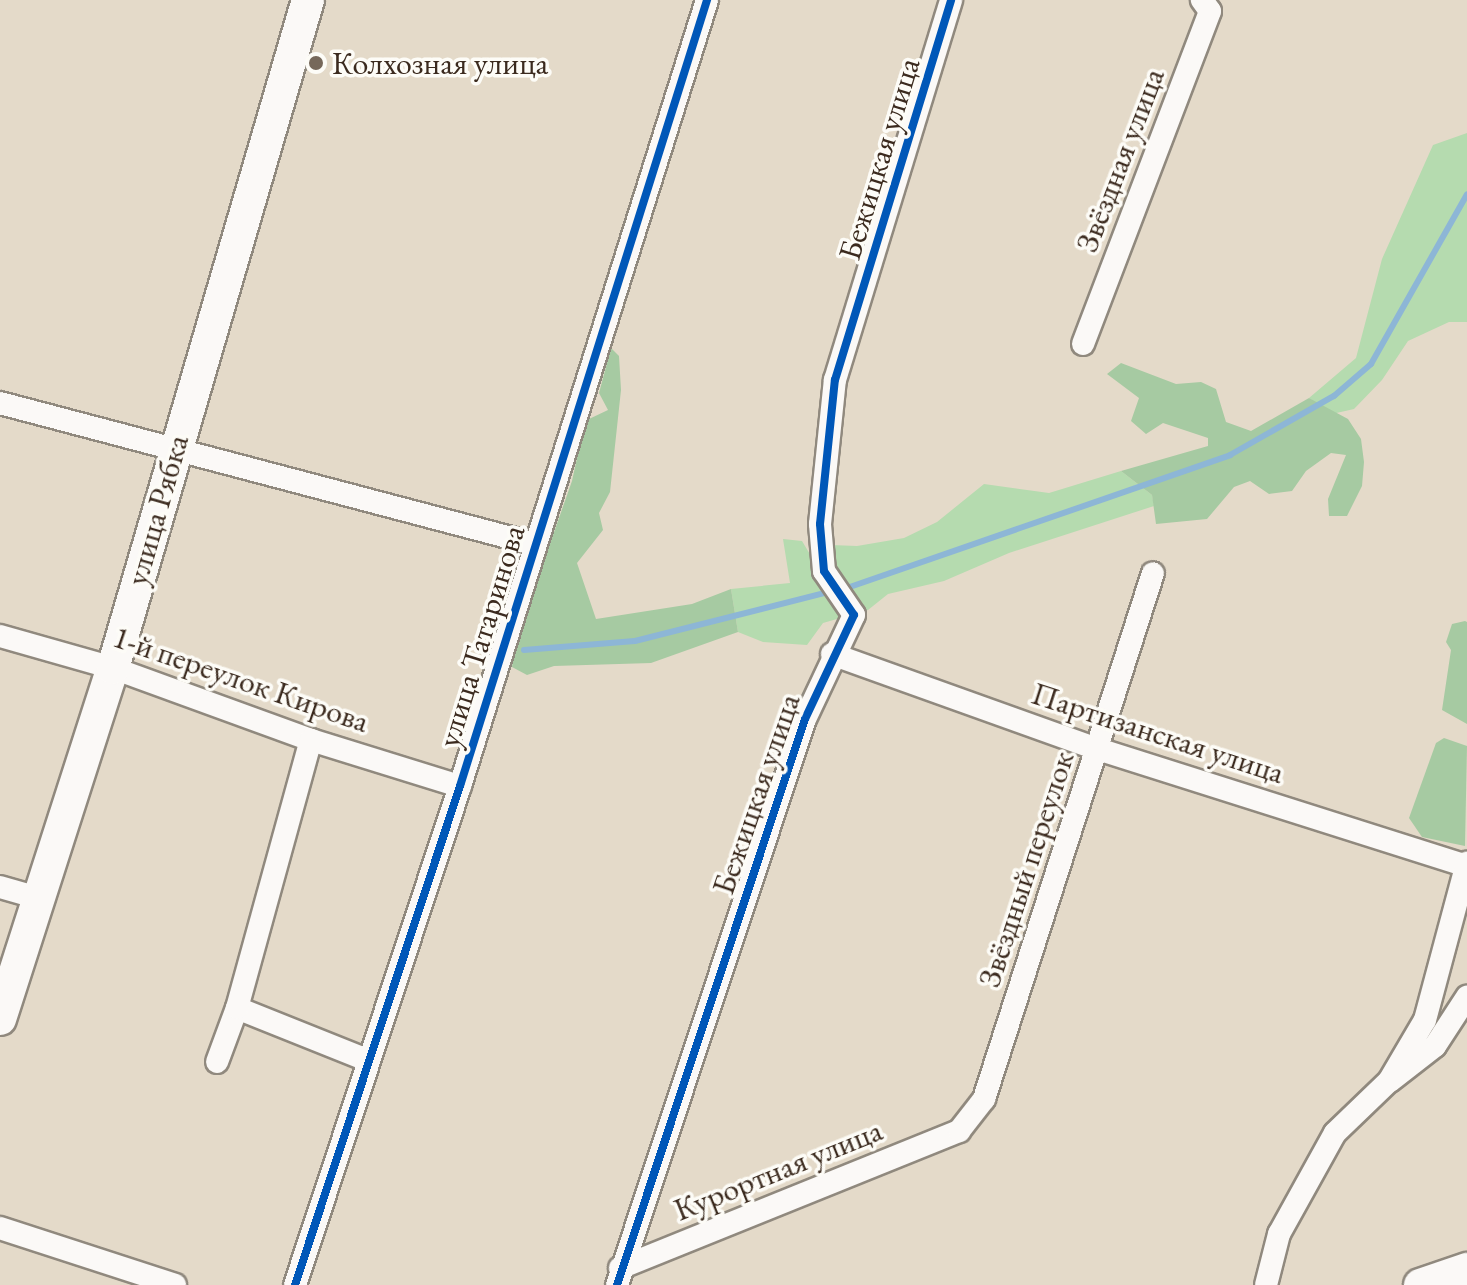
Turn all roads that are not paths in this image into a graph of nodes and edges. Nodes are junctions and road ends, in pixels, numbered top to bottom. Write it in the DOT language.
graph roads {
  1 [pos="308,0"];
  2 [pos="707,0"];
  3 [pos="951,0"];
  4 [pos="1202,0"];
  5 [pos="1083,344"];
  6 [pos="0,403"];
  7 [pos="174,451"];
  8 [pos="534,544"];
  9 [pos="1153,573"];
  10 [pos="0,636"];
  11 [pos="832,654"];
  12 [pos="113,668"];
  13 [pos="311,740"];
  14 [pos="1098,749"];
  15 [pos="460,786"];
  16 [pos="1467,864"];
  17 [pos="0,887"];
  18 [pos="38,898"];
  19 [pos="1467,997"];
  20 [pos="237,1008"];
  21 [pos="0,1019"];
  22 [pos="367,1060"];
  23 [pos="217,1062"];
  24 [pos="1389,1081"];
  25 [pos="959,1131"];
  26 [pos="0,1228"];
  27 [pos="1467,1269"];
  28 [pos="618,1276"];
  29 [pos="175,1285"];
  30 [pos="295,1285"];
  31 [pos="1266,1285"];
  32 [pos="1420,1285"];
  1 -- 7 [label="main road, улица Рябка"];
  2 -- 8 [label="street, улица Татаринова"];
  3 -- 11 [label="street, Бежицкая улица"];
  4 -- 5 [label="street, Звёздная улица"];
  6 -- 7 [label="street"];
  7 -- 8 [label="street"];
  7 -- 12 [label="main road, улица Рябка"];
  8 -- 15 [label="street, улица Татаринова"];
  9 -- 14 [label="street, Звёздный переулок"];
  10 -- 12 [label="street, 1-й переулок Кирова"];
  11 -- 14 [label="street, Партизанская улица"];
  11 -- 28 [label="street, Бежицкая улица"];
  12 -- 13 [label="street, 1-й переулок Кирова"];
  12 -- 18 [label="main road, улица Рябка"];
  13 -- 15 [label="street, 1-й переулок Кирова"];
  13 -- 20 [label="street"];
  14 -- 16 [label="street, Партизанская улица"];
  14 -- 25 [label="street, Звёздный переулок"];
  15 -- 22 [label="street, улица Татаринова"];
  16 -- 24 [label="street"];
  17 -- 18 [label="street"];
  18 -- 21 [label="main road, улица Рябка"];
  19 -- 24 [label="street"];
  20 -- 22 [label="street"];
  20 -- 23 [label="street"];
  22 -- 30 [label="street, улица Татаринова"];
  24 -- 31 [label="street"];
  25 -- 28 [label="street, Курортная улица"];
  26 -- 29 [label="street"];
  27 -- 32 [label="main road"];
}
